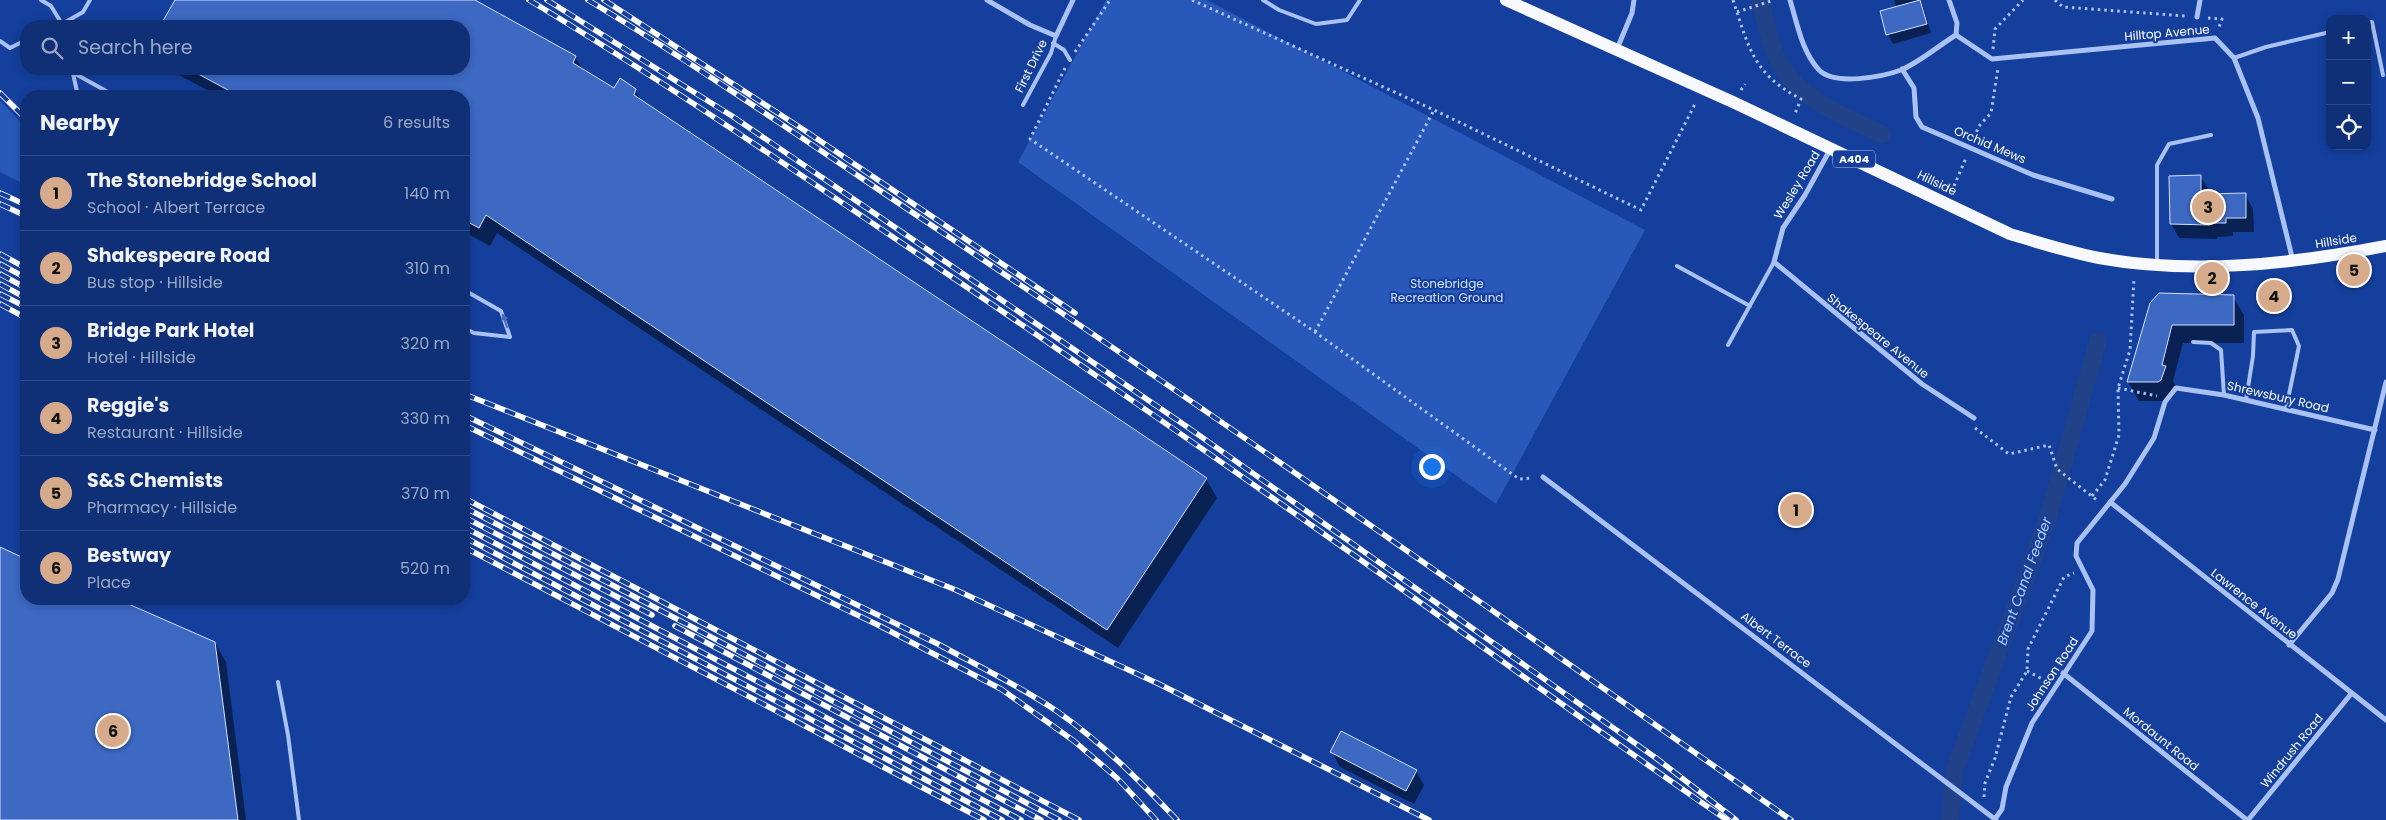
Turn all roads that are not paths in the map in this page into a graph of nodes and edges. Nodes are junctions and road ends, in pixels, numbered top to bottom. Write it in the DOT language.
graph roads {
  1 [pos="41,0"];
  2 [pos="90,0"];
  3 [pos="987,0"];
  4 [pos="1073,0"];
  5 [pos="1263,0"];
  6 [pos="1360,0"];
  7 [pos="1506,0"];
  8 [pos="1634,0"];
  9 [pos="1790,0"];
  10 [pos="1949,0"];
  11 [pos="2200,0"];
  12 [pos="2197,17"];
  13 [pos="58,20"];
  14 [pos="70,20"];
  15 [pos="2371,22"];
  16 [pos="2326,33"];
  17 [pos="1956,35"];
  18 [pos="1056,36"];
  19 [pos="0,41"];
  20 [pos="20,43"];
  21 [pos="1054,43"];
  22 [pos="1617,51"];
  23 [pos="2234,58"];
  24 [pos="1070,60"];
  25 [pos="1902,69"];
  26 [pos="73,75"];
  27 [pos="79,75"];
  28 [pos="2383,75"];
  29 [pos="77,90"];
  30 [pos="105,90"];
  31 [pos="1023,105"];
  32 [pos="2211,135"];
  33 [pos="1831,148"];
  34 [pos="2112,198"];
  35 [pos="2386,246"];
  36 [pos="2293,261"];
  37 [pos="1774,262"];
  38 [pos="2157,264"];
  39 [pos="1677,266"];
  40 [pos="470,293"];
  41 [pos="1750,306"];
  42 [pos="470,331"];
  43 [pos="2193,342"];
  44 [pos="1728,345"];
  45 [pos="2386,382"];
  46 [pos="2176,388"];
  47 [pos="2224,395"];
  48 [pos="2246,400"];
  49 [pos="2286,409"];
  50 [pos="1974,418"];
  51 [pos="2375,430"];
  52 [pos="1543,477"];
  53 [pos="2108,505"];
  54 [pos="2289,645"];
  55 [pos="2063,673"];
  56 [pos="278,682"];
  57 [pos="2351,694"];
  58 [pos="2386,720"];
  59 [pos="1996,819"];
  60 [pos="299,820"];
  61 [pos="2247,820"];
  1 -- 13 [label="lane"];
  2 -- 14 [label="lane"];
  3 -- 18 [label="street, First Drive"];
  4 -- 18 [label="street, First Drive"];
  5 -- 6 [label="lane"];
  7 -- 22 [label="main road, Hillside / A404"];
  8 -- 22 [label="street"];
  9 -- 25 [label="street"];
  10 -- 17 [label="street"];
  11 -- 12 [label="street"];
  15 -- 28 [label="lane"];
  16 -- 23 [label="lane"];
  17 -- 23 [label="street, Hilltop Avenue"];
  17 -- 25 [label="street"];
  18 -- 21 [label="lane, First Drive"];
  19 -- 20 [label="lane"];
  21 -- 24 [label="lane"];
  21 -- 31 [label="lane, First Drive"];
  22 -- 33 [label="main road, Hillside / A404"];
  23 -- 36 [label="street, Hilltop Avenue"];
  25 -- 34 [label="street, Orchid Mews"];
  26 -- 29 [label="lane"];
  27 -- 30 [label="lane"];
  32 -- 38 [label="lane"];
  33 -- 37 [label="street, Wesley Road"];
  33 -- 38 [label="main road, Hillside / A404"];
  35 -- 36 [label="main road, Hillside / A404"];
  36 -- 38 [label="main road, Hillside / A404"];
  37 -- 41 [label="lane"];
  37 -- 50 [label="street, Shakespeare Avenue"];
  39 -- 41 [label="lane"];
  42 -- 40 [label="lane, one-way"];
  41 -- 44 [label="lane"];
  43 -- 47 [label="lane"];
  45 -- 51 [label="street"];
  46 -- 47 [label="street, Shrewsbury Road"];
  46 -- 53 [label="street, Johnson Road"];
  47 -- 48 [label="street, Shrewsbury Road"];
  48 -- 49 [label="street, Shrewsbury Road"];
  48 -- 49 [label="lane"];
  49 -- 51 [label="street, Shrewsbury Road"];
  51 -- 54 [label="street"];
  52 -- 59 [label="street, Albert Terrace"];
  53 -- 54 [label="street, Lawrence Avenue"];
  53 -- 55 [label="street, Johnson Road"];
  54 -- 57 [label="street, Lawrence Avenue"];
  55 -- 59 [label="street, Johnson Road"];
  55 -- 61 [label="street, Mordaunt Road"];
  56 -- 60 [label="lane"];
  57 -- 58 [label="street, Lawrence Avenue"];
  57 -- 61 [label="street, Windrush Road"];
}
